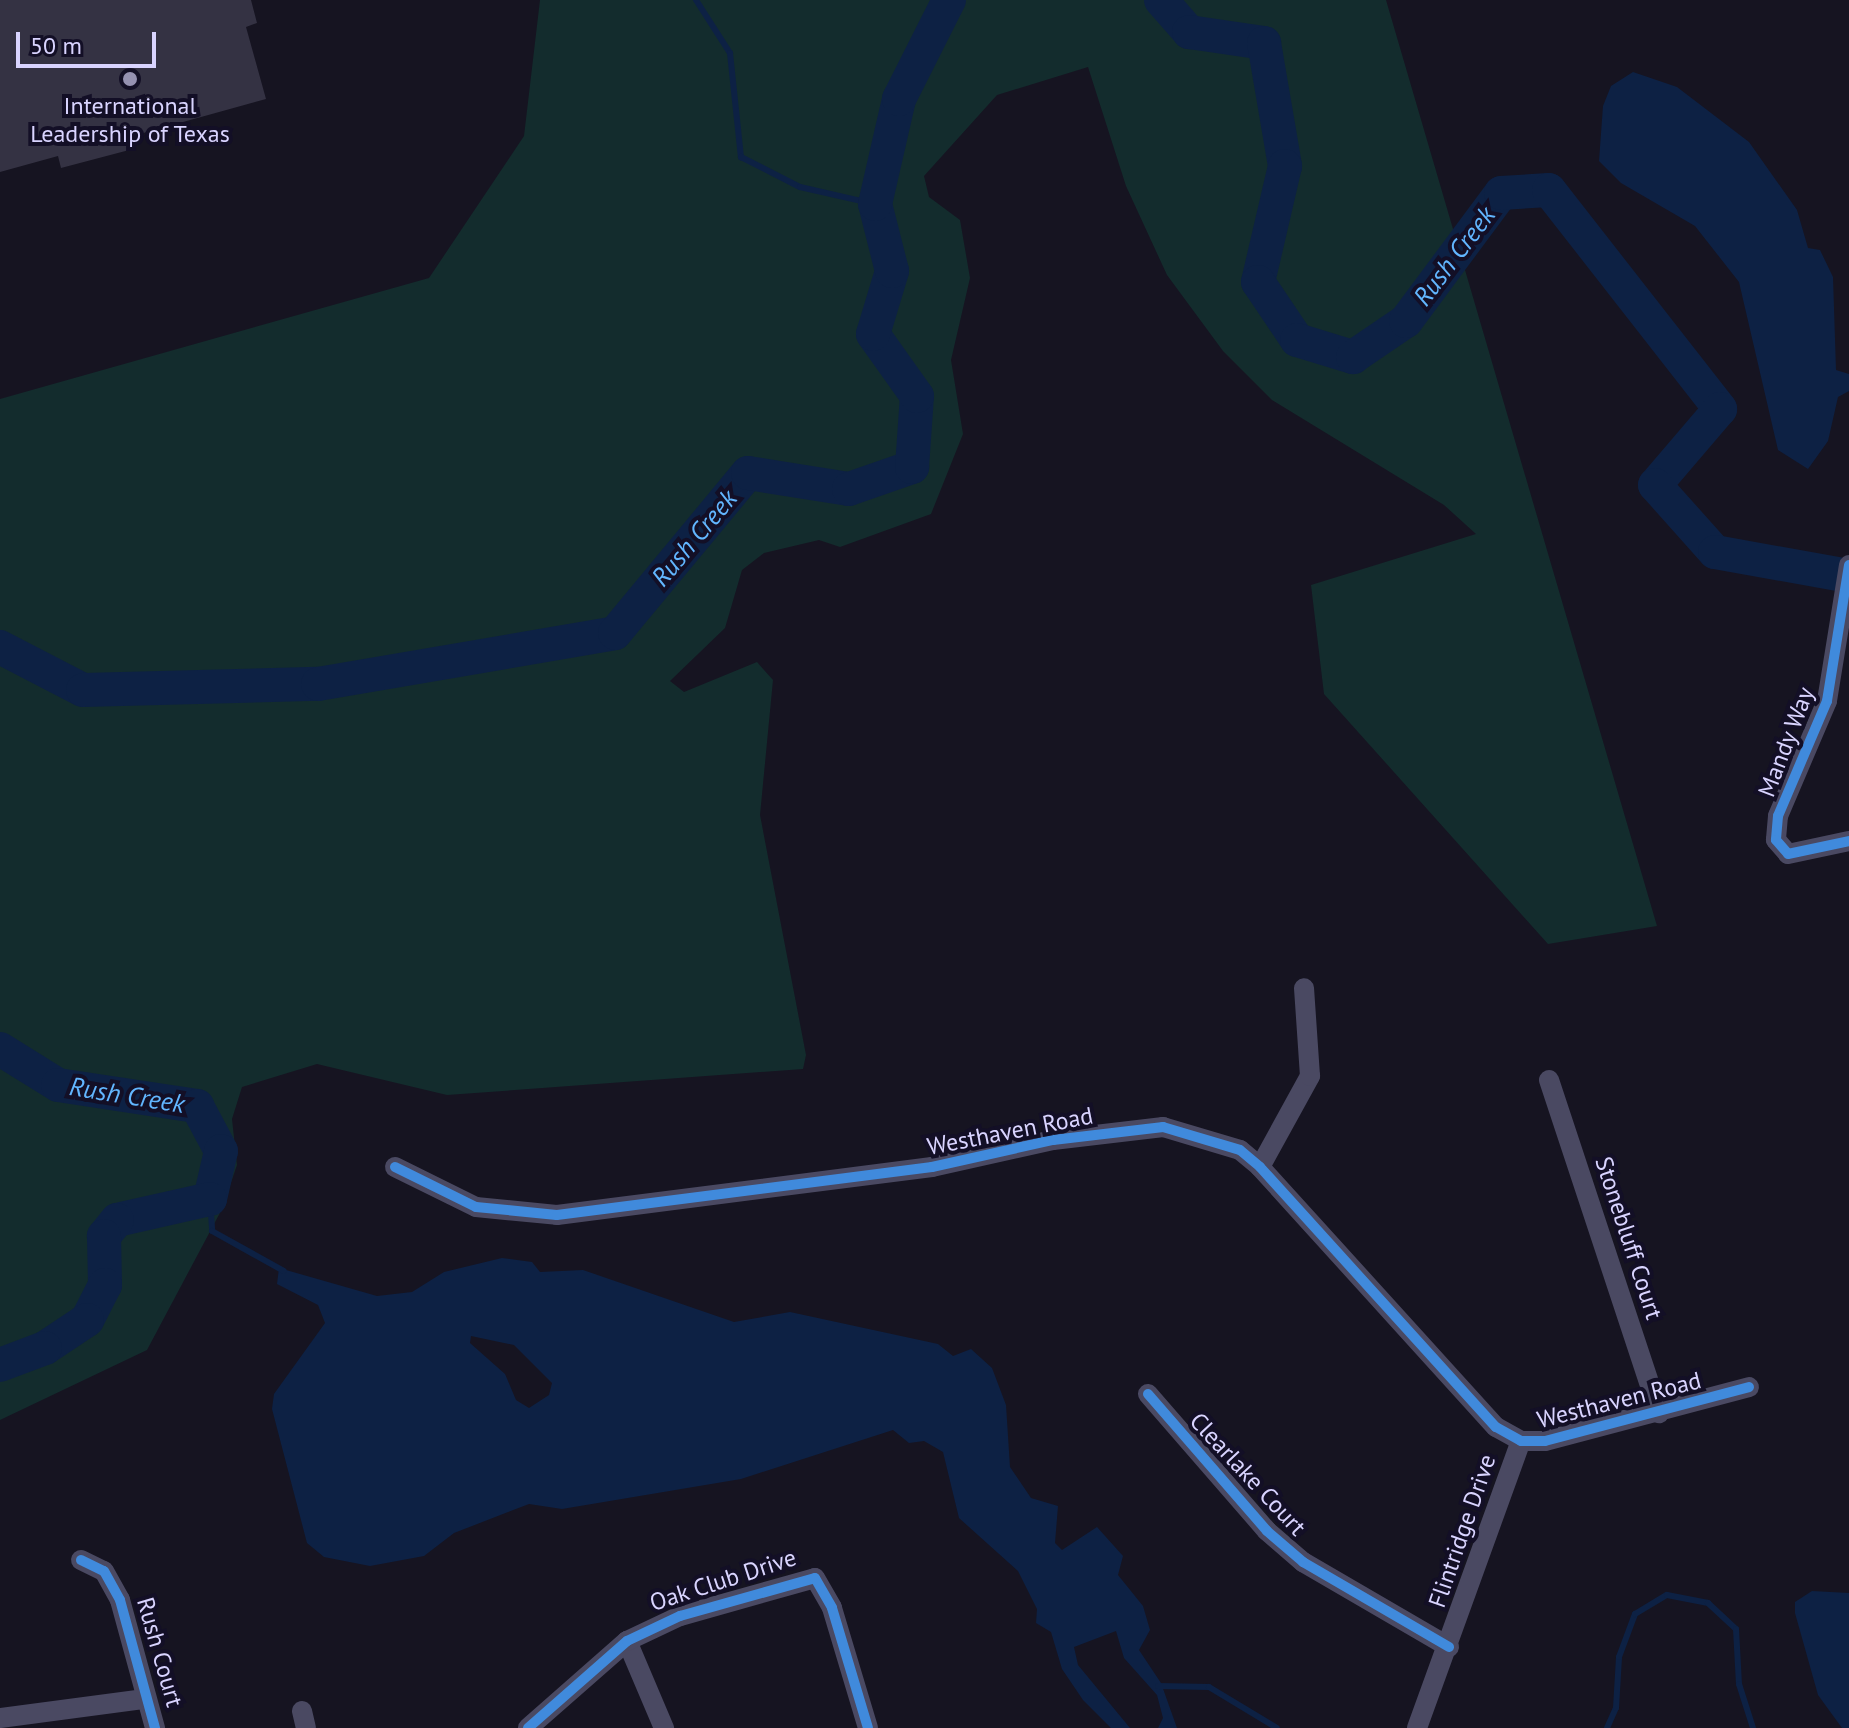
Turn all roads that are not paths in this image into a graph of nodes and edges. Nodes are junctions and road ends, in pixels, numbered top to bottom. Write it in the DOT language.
graph roads {
  1 [pos="1849,565"];
  2 [pos="1849,841"];
  3 [pos="1304,988"];
  4 [pos="1549,1080"];
  5 [pos="395,1167"];
  6 [pos="1260,1167"];
  7 [pos="1749,1387"];
  8 [pos="1148,1394"];
  9 [pos="1659,1413"];
  10 [pos="1521,1441"];
  11 [pos="81,1560"];
  12 [pos="627,1641"];
  13 [pos="1449,1647"];
  14 [pos="145,1699"];
  15 [pos="0,1718"];
  16 [pos="155,1728"];
  17 [pos="528,1728"];
  18 [pos="664,1728"];
  19 [pos="868,1728"];
  20 [pos="1417,1728"];
  1 -- 2 [label="street, Mandy Way"];
  3 -- 6 [label="street"];
  4 -- 9 [label="street, Stonebluff Court"];
  5 -- 6 [label="street, Westhaven Road"];
  6 -- 10 [label="street, Westhaven Road"];
  7 -- 9 [label="street, Westhaven Road"];
  8 -- 13 [label="street, Clearlake Court"];
  9 -- 10 [label="street, Westhaven Road"];
  10 -- 13 [label="street, Flintridge Drive"];
  11 -- 14 [label="street, Rush Court"];
  12 -- 17 [label="street, Oak Club Drive"];
  12 -- 18 [label="street"];
  12 -- 19 [label="street, Oak Club Drive"];
  13 -- 20 [label="street, Flintridge Drive"];
  14 -- 15 [label="street"];
  14 -- 16 [label="street, Rush Court"];
}
